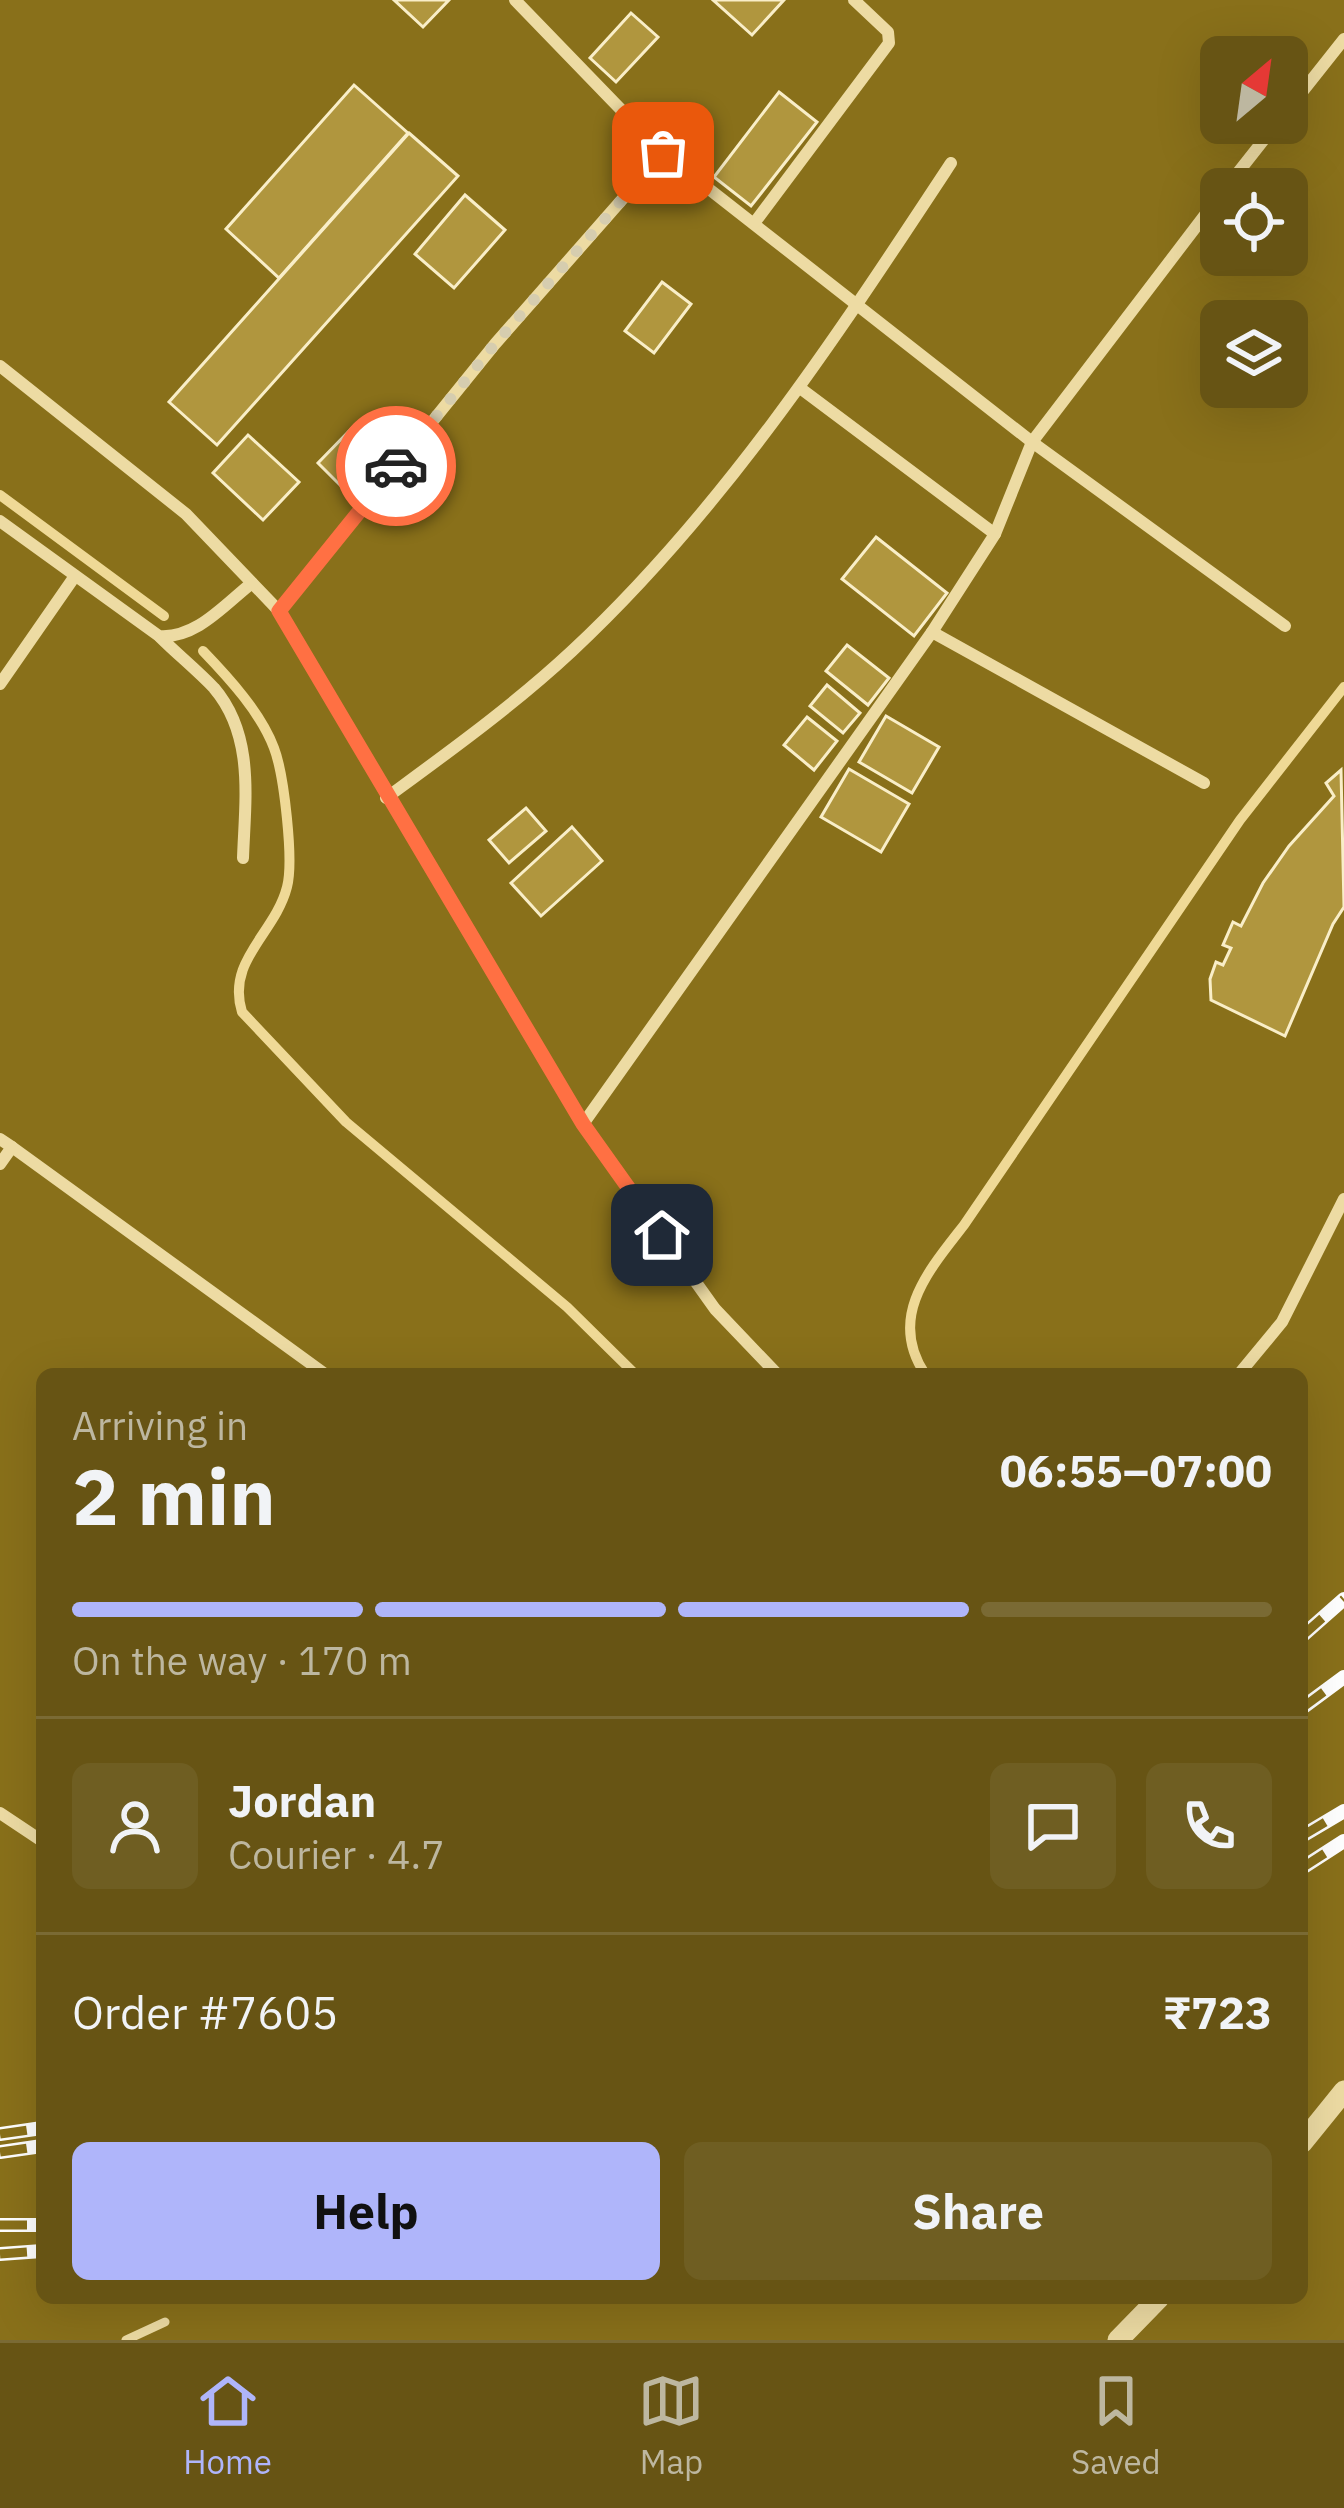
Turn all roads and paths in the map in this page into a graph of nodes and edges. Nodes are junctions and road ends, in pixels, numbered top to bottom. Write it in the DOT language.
graph roads {
  1 [pos="515,0"];
  2 [pos="854,0"];
  3 [pos="1344,39"];
  4 [pos="1308,84"];
  5 [pos="1261,144"];
  6 [pos="663,153"];
  7 [pos="951,163"];
  8 [pos="1242,168"];
  9 [pos="1200,222"];
  10 [pos="755,223"];
  11 [pos="859,303"];
  12 [pos="0,366"];
  13 [pos="800,388"];
  14 [pos="1032,442"];
  15 [pos="0,521"];
  16 [pos="994,534"];
  17 [pos="75,576"];
  18 [pos="252,583"];
  19 [pos="279,611"];
  20 [pos="1285,626"];
  21 [pos="932,632"];
  22 [pos="159,636"];
  23 [pos="0,685"];
  24 [pos="1204,783"];
  25 [pos="386,798"];
  26 [pos="243,858"];
  27 [pos="583,1124"];
  28 [pos="6,1143"];
  29 [pos="0,1164"];
  30 [pos="1344,1199"];
  31 [pos="317,1368"];
  32 [pos="771,1368"];
  33 [pos="1244,1368"];
  34 [pos="0,1813"];
  35 [pos="36,1837"];
  36 [pos="1344,2091"];
  37 [pos="1308,2136"];
  38 [pos="1153,2304"];
  39 [pos="165,2322"];
  40 [pos="126,2340"];
  41 [pos="1118,2340"];
  1 -- 6 [label="street"];
  2 -- 10 [label="street"];
  3 -- 4 [label="street"];
  5 -- 8 [label="street"];
  6 -- 10 [label="street"];
  6 -- 19 [label="street"];
  7 -- 11 [label="street"];
  9 -- 14 [label="street"];
  10 -- 11 [label="street"];
  11 -- 13 [label="street"];
  11 -- 14 [label="street"];
  12 -- 18 [label="street"];
  13 -- 16 [label="street"];
  13 -- 25 [label="street"];
  14 -- 16 [label="street"];
  14 -- 20 [label="street"];
  15 -- 17 [label="street"];
  16 -- 21 [label="street"];
  17 -- 22 [label="street"];
  17 -- 23 [label="street"];
  18 -- 19 [label="street"];
  18 -- 22 [label="street"];
  19 -- 25 [label="street"];
  21 -- 24 [label="street"];
  21 -- 27 [label="street"];
  22 -- 26 [label="street"];
  25 -- 27 [label="street"];
  27 -- 32 [label="street"];
  28 -- 29 [label="street"];
  28 -- 31 [label="street"];
  30 -- 33 [label="street"];
  34 -- 35 [label="street"];
  36 -- 37 [label="street"];
  38 -- 41 [label="street"];
  39 -- 40 [label="lane"];
}
